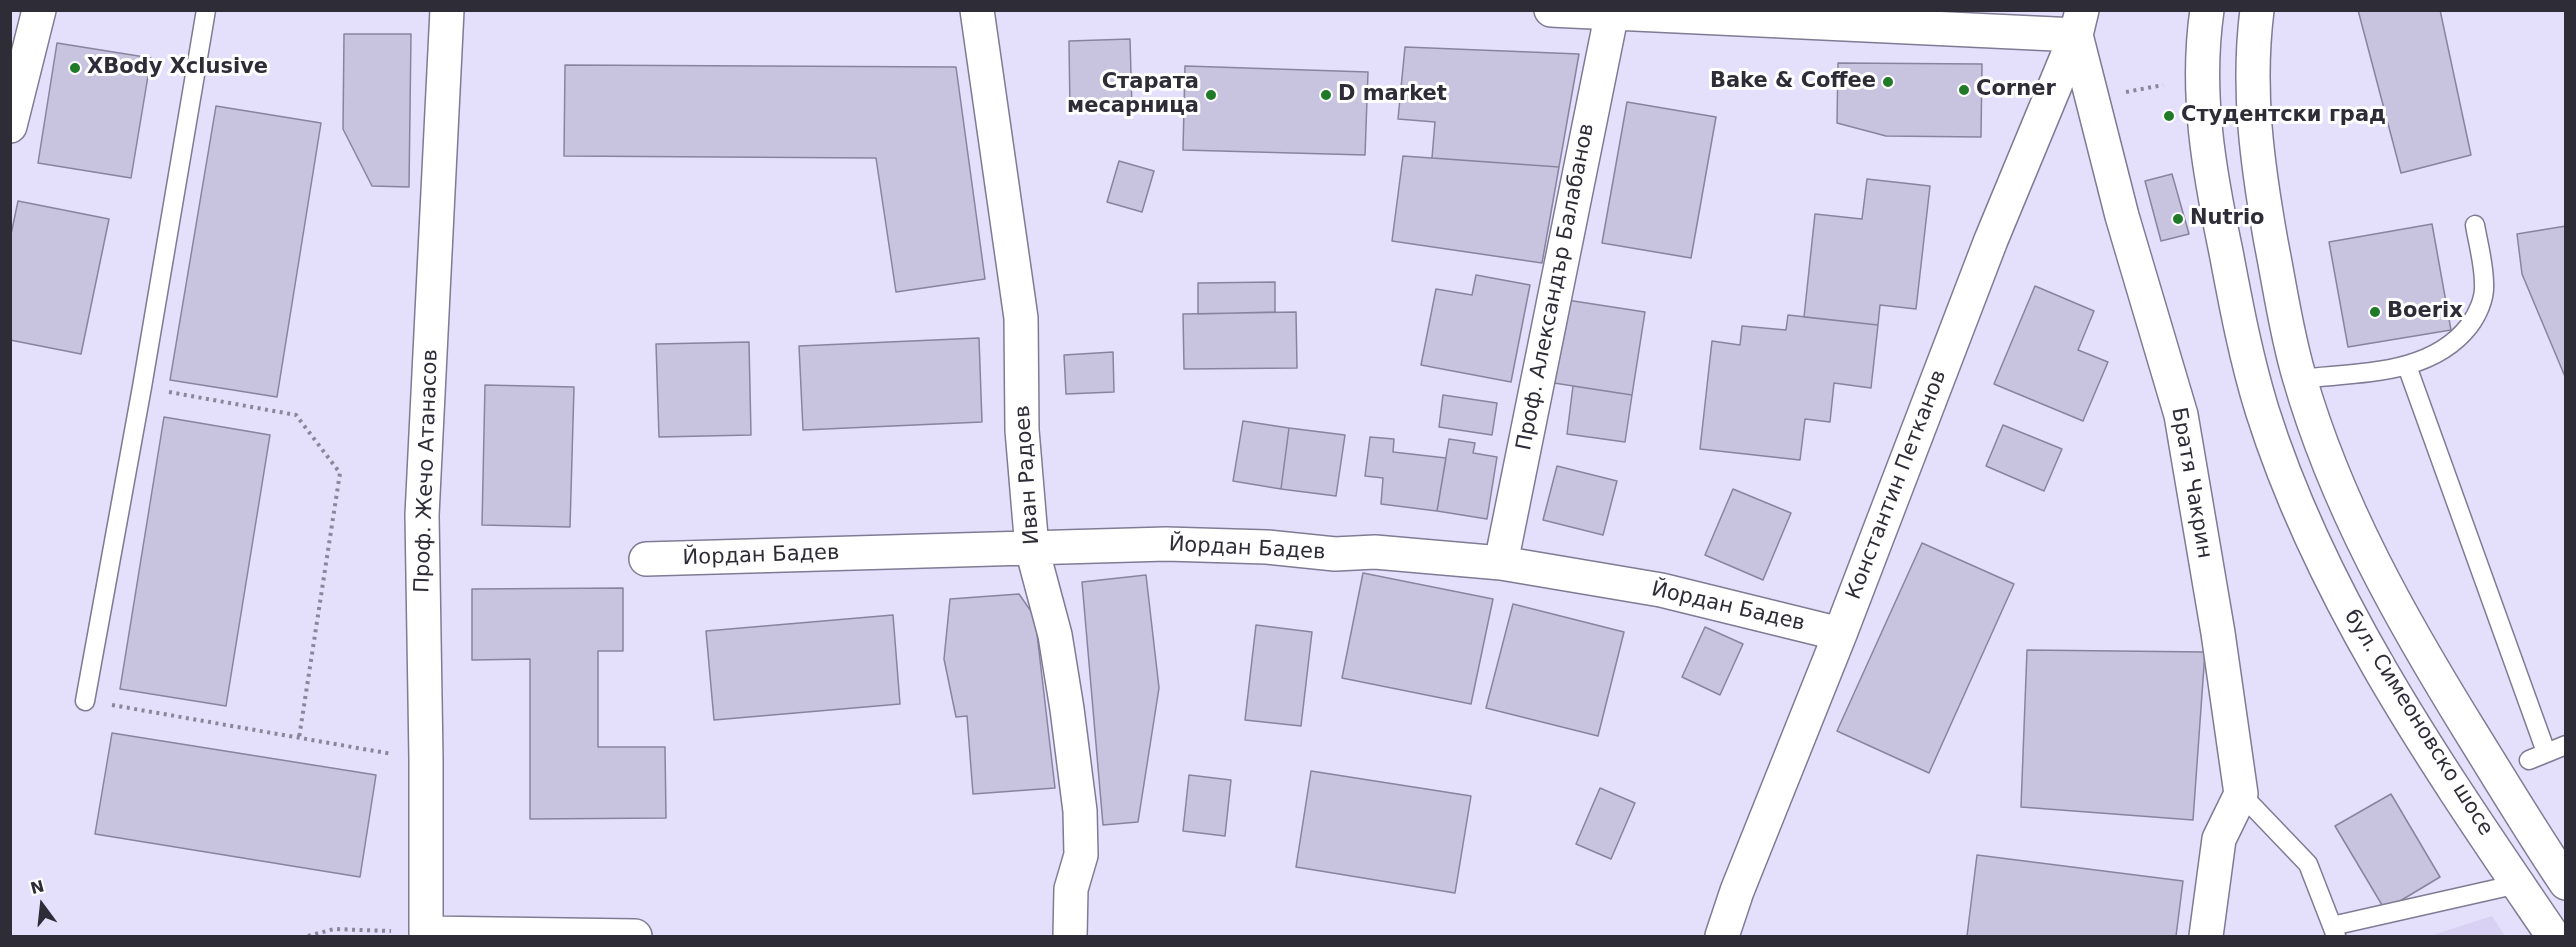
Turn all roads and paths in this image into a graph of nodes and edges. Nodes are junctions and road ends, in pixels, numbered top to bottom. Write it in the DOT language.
graph roads {
  1 [pos="39,10"];
  2 [pos="206,10"];
  3 [pos="447,10"];
  4 [pos="977,10"];
  5 [pos="1551,10"];
  6 [pos="2207,10"];
  7 [pos="2257,10"];
  8 [pos="1612,12"];
  9 [pos="2079,23"];
  10 [pos="10,126"];
  11 [pos="2475,225"];
  12 [pos="2407,366"];
  13 [pos="2300,379"];
  14 [pos="142,387"];
  15 [pos="1032,549"];
  16 [pos="646,559"];
  17 [pos="1501,563"];
  18 [pos="1840,634"];
  19 [pos="85,701"];
  20 [pos="299,738"];
  21 [pos="2565,745"];
  22 [pos="2546,752"];
  23 [pos="426,759"];
  24 [pos="2529,760"];
  25 [pos="2241,794"];
  26 [pos="2565,883"];
  27 [pos="2518,884"];
  28 [pos="2334,931"];
  29 [pos="426,933"];
  30 [pos="308,936"];
  31 [pos="635,936"];
  32 [pos="1070,936"];
  33 [pos="1722,936"];
  34 [pos="2206,936"];
  35 [pos="2553,936"];
  1 -- 10 [label="street"];
  2 -- 14 [label="lane"];
  3 -- 23 [label="street, Проф. Жечо Атанасов"];
  4 -- 15 [label="street, Иван Радоев"];
  5 -- 8 [label="street"];
  6 -- 27 [label="street, бул. Симеоновско шосе"];
  7 -- 13 [label="street, бул. Симеоновско шосе"];
  8 -- 9 [label="street"];
  8 -- 17 [label="street, Проф. Александър Балабанов"];
  9 -- 18 [label="street, Константин Петканов"];
  9 -- 25 [label="street, Братя Чакрин"];
  11 -- 12 [label="lane"];
  12 -- 13 [label="lane"];
  12 -- 22 [label="lane"];
  13 -- 26 [label="street, бул. Симеоновско шосе"];
  14 -- 19 [label="lane"];
  14 -- 20 [label="path"];
  15 -- 16 [label="street, Йордан Бадев"];
  15 -- 17 [label="street, Йордан Бадев"];
  15 -- 32 [label="street, Иван Радоев"];
  17 -- 18 [label="street, Йордан Бадев"];
  18 -- 33 [label="street, Константин Петканов"];
  19 -- 20 [label="path"];
  20 -- 23 [label="path"];
  21 -- 22 [label="lane"];
  22 -- 24 [label="lane"];
  23 -- 29 [label="street, Проф. Жечо Атанасов"];
  25 -- 28 [label="lane"];
  25 -- 34 [label="street"];
  27 -- 28 [label="lane"];
  27 -- 35 [label="street, бул. Симеоновско шосе"];
  29 -- 30 [label="path"];
  29 -- 31 [label="street"];
}
